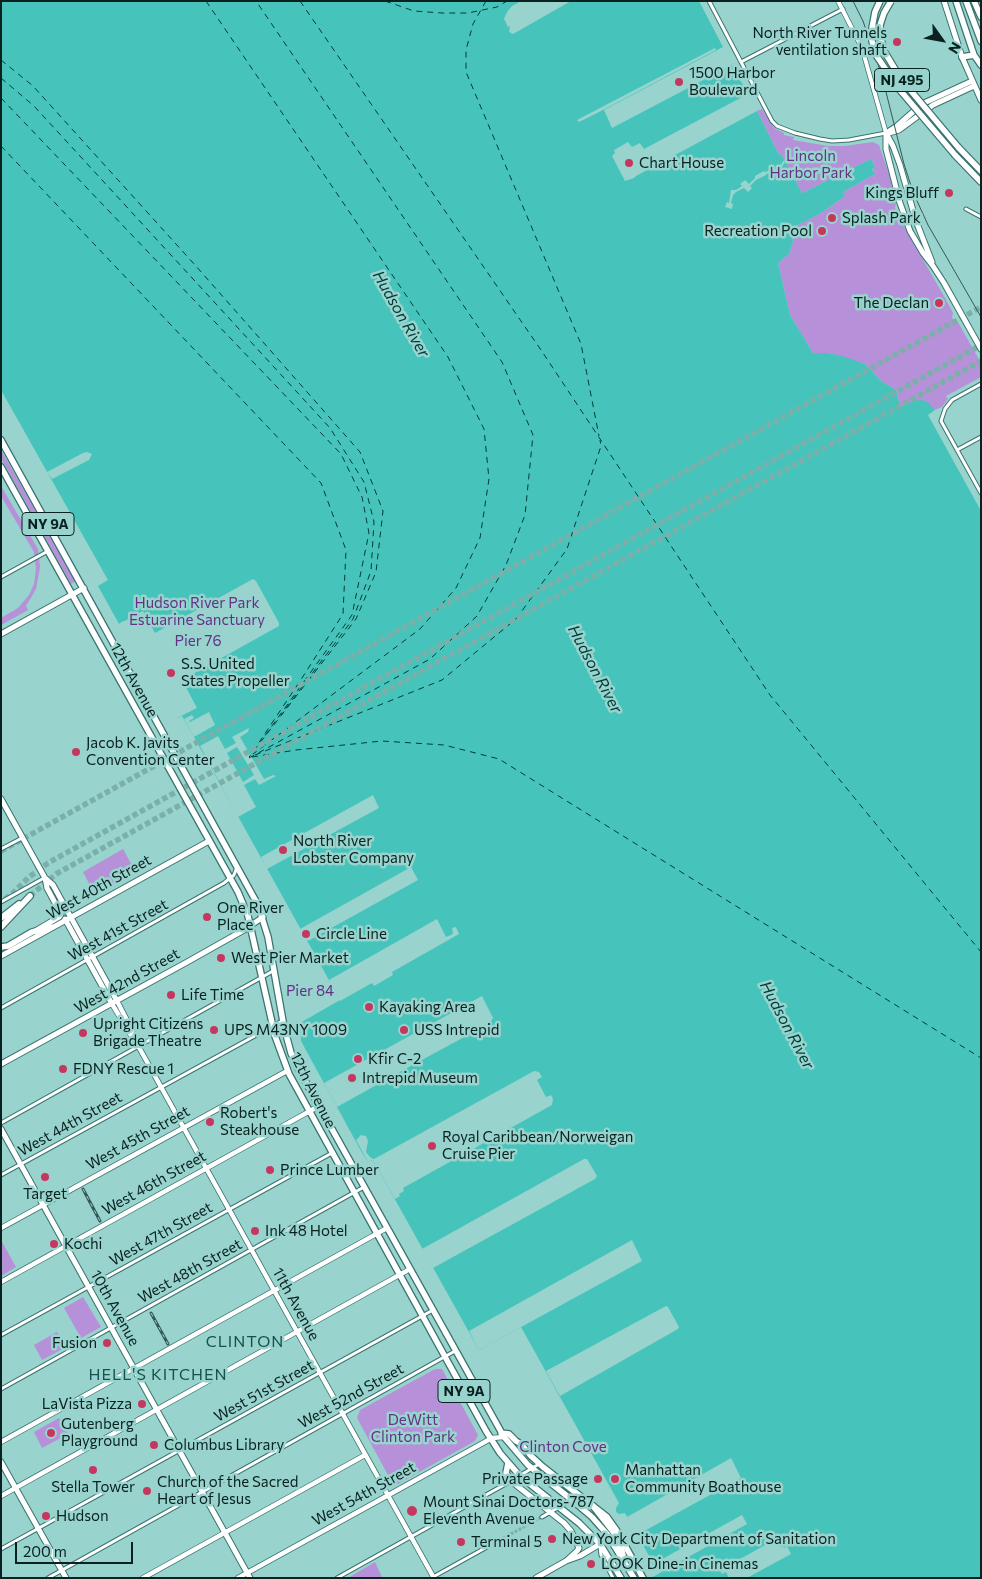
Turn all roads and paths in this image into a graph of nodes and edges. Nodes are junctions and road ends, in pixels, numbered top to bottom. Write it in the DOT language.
graph roads {
  1 [pos="709,1"];
  2 [pos="838,1"];
  3 [pos="880,1"];
  4 [pos="891,1"];
  5 [pos="944,1"];
  6 [pos="956,1"];
  7 [pos="966,1"];
  8 [pos="974,1"];
  9 [pos="843,9"];
  10 [pos="981,17"];
  11 [pos="981,41"];
  12 [pos="974,55"];
  13 [pos="962,57"];
  14 [pos="741,62"];
  15 [pos="981,65"];
  16 [pos="973,83"];
  17 [pos="981,100"];
  18 [pos="886,133"];
  19 [pos="981,171"];
  20 [pos="981,182"];
  21 [pos="966,209"];
  22 [pos="904,216"];
  23 [pos="981,217"];
  24 [pos="916,221"];
  25 [pos="933,266"];
  26 [pos="981,349"];
  27 [pos="981,384"];
  28 [pos="981,437"];
  29 [pos="1,440"];
  30 [pos="957,450"];
  31 [pos="1,467"];
  32 [pos="979,487"];
  33 [pos="981,493"];
  34 [pos="48,551"];
  35 [pos="1,577"];
  36 [pos="84,588"];
  37 [pos="73,594"];
  38 [pos="1,634"];
  39 [pos="131,674"];
  40 [pos="122,684"];
  41 [pos="158,723"];
  42 [pos="145,724"];
  43 [pos="1,799"];
  44 [pos="22,837"];
  45 [pos="209,841"];
  46 [pos="1,849"];
  47 [pos="237,865"];
  48 [pos="45,878"];
  49 [pos="230,878"];
  50 [pos="30,896"];
  51 [pos="1,902"];
  52 [pos="66,917"];
  53 [pos="263,917"];
  54 [pos="3,923"];
  55 [pos="251,926"];
  56 [pos="51,927"];
  57 [pos="1,932"];
  58 [pos="32,932"];
  59 [pos="1,947"];
  60 [pos="1,956"];
  61 [pos="92,957"];
  62 [pos="87,960"];
  63 [pos="274,971"];
  64 [pos="262,978"];
  65 [pos="115,1002"];
  66 [pos="1,1008"];
  67 [pos="282,1021"];
  68 [pos="273,1025"];
  69 [pos="138,1044"];
  70 [pos="1,1064"];
  71 [pos="287,1070"];
  72 [pos="161,1087"];
  73 [pos="319,1106"];
  74 [pos="309,1112"];
  75 [pos="1,1123"];
  76 [pos="183,1128"];
  77 [pos="1,1129"];
  78 [pos="332,1153"];
  79 [pos="21,1164"];
  80 [pos="206,1168"];
  81 [pos="1,1175"];
  82 [pos="359,1178"];
  83 [pos="349,1183"];
  84 [pos="364,1187"];
  85 [pos="354,1193"];
  86 [pos="43,1205"];
  87 [pos="229,1209"];
  88 [pos="1,1228"];
  89 [pos="387,1228"];
  90 [pos="377,1234"];
  91 [pos="66,1246"];
  92 [pos="251,1250"];
  93 [pos="410,1269"];
  94 [pos="400,1275"];
  95 [pos="1,1282"];
  96 [pos="88,1287"];
  97 [pos="274,1291"];
  98 [pos="432,1310"];
  99 [pos="422,1316"];
  100 [pos="111,1328"];
  101 [pos="297,1332"];
  102 [pos="1,1335"];
  103 [pos="456,1351"];
  104 [pos="445,1357"];
  105 [pos="134,1369"];
  106 [pos="319,1373"];
  107 [pos="1,1389"];
  108 [pos="157,1410"];
  109 [pos="342,1414"];
  110 [pos="503,1435"];
  111 [pos="490,1439"];
  112 [pos="1,1442"];
  113 [pos="179,1450"];
  114 [pos="365,1455"];
  115 [pos="1,1462"];
  116 [pos="508,1463"];
  117 [pos="539,1464"];
  118 [pos="532,1468"];
  119 [pos="520,1476"];
  120 [pos="511,1481"];
  121 [pos="16,1488"];
  122 [pos="202,1492"];
  123 [pos="387,1495"];
  124 [pos="1,1496"];
  125 [pos="572,1500"];
  126 [pos="593,1506"];
  127 [pos="559,1507"];
  128 [pos="550,1512"];
  129 [pos="542,1517"];
  130 [pos="38,1529"];
  131 [pos="225,1532"];
  132 [pos="411,1537"];
  133 [pos="600,1544"];
  134 [pos="487,1547"];
  135 [pos="1,1549"];
  136 [pos="566,1561"];
  137 [pos="625,1562"];
  138 [pos="62,1570"];
  139 [pos="248,1575"];
  140 [pos="633,1576"];
  141 [pos="433,1577"];
  142 [pos="48,1578"];
  143 [pos="66,1578"];
  144 [pos="143,1578"];
  145 [pos="238,1578"];
  146 [pos="337,1578"];
  147 [pos="536,1578"];
  148 [pos="613,1578"];
  149 [pos="621,1578"];
  150 [pos="643,1578"];
  1 -- 14 [label="street"];
  2 -- 9 [label="street"];
  3 -- 20 [label="highway, NJ 495, bridge"];
  4 -- 19 [label="highway, NJ 495, bridge"];
  5 -- 13 [label="main road"];
  6 -- 12 [label="highway"];
  7 -- 11 [label="highway"];
  8 -- 10 [label="highway"];
  9 -- 14 [label="street"];
  9 -- 18 [label="street"];
  12 -- 13 [label="highway"];
  12 -- 15 [label="highway"];
  13 -- 16 [label="main road"];
  14 -- 18 [label="street"];
  16 -- 17 [label="main road"];
  16 -- 18 [label="main road"];
  18 -- 22 [label="main road"];
  18 -- 24 [label="main road"];
  21 -- 23 [label="street"];
  22 -- 24 [label="main road"];
  22 -- 25 [label="main road"];
  24 -- 25 [label="main road"];
  25 -- 26 [label="main road"];
  27 -- 30 [label="street"];
  28 -- 30 [label="street"];
  29 -- 36 [label="highway, 12th Avenue / NY 9A"];
  30 -- 32 [label="street"];
  31 -- 34 [label="highway, 12th Avenue / NY 9A"];
  32 -- 33 [label="street"];
  34 -- 35 [label="street"];
  34 -- 37 [label="highway, 12th Avenue / NY 9A"];
  36 -- 37 [label="main road"];
  36 -- 39 [label="highway, 12th Avenue / NY 9A"];
  37 -- 38 [label="main road"];
  37 -- 40 [label="highway, 12th Avenue / NY 9A"];
  39 -- 40 [label="highway"];
  39 -- 41 [label="highway, 12th Avenue / NY 9A"];
  40 -- 42 [label="highway, 12th Avenue / NY 9A"];
  41 -- 42 [label="highway"];
  41 -- 47 [label="highway, 12th Avenue / NY 9A"];
  42 -- 45 [label="highway, 12th Avenue / NY 9A"];
  43 -- 44 [label="main road, 11th Avenue"];
  44 -- 46 [label="street"];
  44 -- 48 [label="main road, 11th Avenue"];
  45 -- 49 [label="highway, 12th Avenue / NY 9A"];
  45 -- 52 [label="main road, West 40th Street"];
  47 -- 49 [label="street, West 41st Street"];
  47 -- 53 [label="highway, 12th Avenue / NY 9A"];
  48 -- 51 [label="street"];
  48 -- 52 [label="main road, 11th Avenue"];
  48 -- 52 [label="main road, 11th Avenue"];
  49 -- 55 [label="highway, 12th Avenue / NY 9A"];
  49 -- 61 [label="street, West 41st Street"];
  50 -- 54 [label="highway"];
  52 -- 56 [label="main road, West 40th Street"];
  52 -- 58 [label="main road, West 40th Street"];
  52 -- 61 [label="main road, 11th Avenue"];
  52 -- 62 [label="main road, 11th Avenue"];
  53 -- 55 [label="main road, West 42nd Street"];
  53 -- 63 [label="highway, 12th Avenue / NY 9A"];
  54 -- 57 [label="highway"];
  55 -- 64 [label="highway, 12th Avenue / NY 9A"];
  55 -- 65 [label="main road, West 42nd Street"];
  56 -- 58 [label="highway"];
  56 -- 60 [label="main road, West 40th Street"];
  58 -- 59 [label="highway"];
  61 -- 62 [label="street, West 41st Street"];
  61 -- 65 [label="main road, 11th Avenue"];
  62 -- 65 [label="main road, 11th Avenue"];
  62 -- 66 [label="street, West 41st Street"];
  63 -- 64 [label="street"];
  63 -- 67 [label="highway, 12th Avenue / NY 9A"];
  64 -- 68 [label="highway, 12th Avenue / NY 9A"];
  64 -- 69 [label="street"];
  65 -- 69 [label="main road, 11th Avenue"];
  65 -- 70 [label="main road, West 42nd Street"];
  67 -- 68 [label="street, West 44th Street"];
  67 -- 73 [label="highway, 12th Avenue / NY 9A"];
  68 -- 71 [label="highway, 12th Avenue / NY 9A"];
  68 -- 72 [label="street, West 44th Street"];
  69 -- 72 [label="main road, 11th Avenue"];
  69 -- 75 [label="street"];
  71 -- 74 [label="highway, 12th Avenue / NY 9A"];
  71 -- 76 [label="main road, West 45th Street"];
  72 -- 76 [label="main road, 11th Avenue"];
  72 -- 79 [label="street, West 44th Street"];
  73 -- 74 [label="main road, West 46th Street"];
  73 -- 82 [label="highway, 12th Avenue / NY 9A"];
  74 -- 78 [label="highway, 12th Avenue / NY 9A"];
  74 -- 80 [label="main road, West 46th Street"];
  76 -- 80 [label="main road, 11th Avenue"];
  76 -- 86 [label="main road, West 45th Street"];
  77 -- 79 [label="main road, 10th Avenue"];
  78 -- 83 [label="highway, 12th Avenue / NY 9A"];
  78 -- 87 [label="street, West 47th Street"];
  79 -- 81 [label="street, West 44th Street"];
  79 -- 86 [label="main road, 10th Avenue"];
  80 -- 87 [label="main road, 11th Avenue"];
  80 -- 91 [label="main road, West 46th Street"];
  82 -- 83 [label="highway"];
  82 -- 84 [label="highway, 12th Avenue / NY 9A"];
  83 -- 85 [label="highway, 12th Avenue / NY 9A"];
  84 -- 85 [label="street, West 48th Street"];
  84 -- 89 [label="highway, 12th Avenue / NY 9A"];
  85 -- 90 [label="highway, 12th Avenue / NY 9A"];
  85 -- 92 [label="street, West 48th Street"];
  86 -- 88 [label="main road, West 45th Street"];
  86 -- 91 [label="main road, 10th Avenue"];
  87 -- 92 [label="main road, 11th Avenue"];
  87 -- 96 [label="street, West 47th Street"];
  89 -- 90 [label="main road"];
  89 -- 93 [label="highway, 12th Avenue / NY 9A"];
  90 -- 94 [label="highway, 12th Avenue / NY 9A"];
  90 -- 97 [label="main road"];
  91 -- 95 [label="main road, West 46th Street"];
  91 -- 96 [label="main road, 10th Avenue"];
  92 -- 97 [label="main road, 11th Avenue"];
  92 -- 100 [label="street, West 48th Street"];
  93 -- 94 [label="main road"];
  93 -- 98 [label="highway, 12th Avenue / NY 9A"];
  94 -- 99 [label="highway, 12th Avenue / NY 9A"];
  94 -- 101 [label="main road"];
  96 -- 100 [label="main road, 10th Avenue"];
  96 -- 102 [label="street, West 47th Street"];
  97 -- 101 [label="main road, 11th Avenue"];
  97 -- 105 [label="main road"];
  98 -- 99 [label="street, West 51st Street"];
  98 -- 103 [label="highway, 12th Avenue / NY 9A"];
  99 -- 104 [label="highway, 12th Avenue / NY 9A"];
  99 -- 106 [label="street, West 51st Street"];
  100 -- 105 [label="main road, 10th Avenue"];
  100 -- 107 [label="street, West 48th Street"];
  101 -- 106 [label="main road, 11th Avenue"];
  101 -- 108 [label="main road"];
  103 -- 104 [label="street, West 52nd Street"];
  103 -- 110 [label="highway, 12th Avenue / NY 9A"];
  104 -- 109 [label="street, West 52nd Street"];
  104 -- 111 [label="highway, 12th Avenue / NY 9A"];
  105 -- 108 [label="main road, 10th Avenue"];
  105 -- 112 [label="main road"];
  106 -- 109 [label="main road, 11th Avenue"];
  106 -- 113 [label="street, West 51st Street"];
  108 -- 113 [label="main road, 10th Avenue"];
  108 -- 121 [label="main road"];
  109 -- 114 [label="main road, 11th Avenue"];
  109 -- 122 [label="street, West 52nd Street"];
  110 -- 111 [label="main road, West 54th Street"];
  110 -- 117 [label="highway"];
  110 -- 118 [label="highway, 12th Avenue / NY 9A"];
  111 -- 116 [label="highway, 12th Avenue / NY 9A"];
  111 -- 123 [label="main road, West 54th Street"];
  113 -- 122 [label="main road, 10th Avenue"];
  113 -- 130 [label="street, West 51st Street"];
  114 -- 123 [label="main road, 11th Avenue"];
  114 -- 131 [label="main road"];
  115 -- 121 [label="main road"];
  116 -- 119 [label="highway, 12th Avenue / NY 9A"];
  116 -- 120 [label="highway"];
  117 -- 118 [label="street"];
  117 -- 126 [label="highway"];
  118 -- 119 [label="street"];
  118 -- 125 [label="highway, 12th Avenue / NY 9A"];
  119 -- 120 [label="street"];
  119 -- 127 [label="highway, 12th Avenue / NY 9A"];
  120 -- 128 [label="main road"];
  120 -- 132 [label="street"];
  121 -- 124 [label="main road"];
  121 -- 130 [label="main road"];
  122 -- 131 [label="main road, 10th Avenue"];
  122 -- 138 [label="street, West 52nd Street"];
  123 -- 132 [label="main road, 11th Avenue"];
  123 -- 139 [label="main road, West 54th Street"];
  125 -- 127 [label="street"];
  125 -- 137 [label="highway, NY 9A"];
  126 -- 137 [label="highway"];
  126 -- 150 [label="highway"];
  127 -- 128 [label="street"];
  127 -- 133 [label="highway, 12th Avenue / NY 9A"];
  128 -- 129 [label="street"];
  128 -- 136 [label="main road"];
  130 -- 135 [label="street, West 51st Street"];
  130 -- 138 [label="main road"];
  131 -- 139 [label="main road, 10th Avenue"];
  131 -- 144 [label="main road"];
  132 -- 141 [label="main road, 11th Avenue"];
  132 -- 146 [label="street"];
  133 -- 136 [label="main road"];
  133 -- 148 [label="street, 12th Avenue"];
  133 -- 149 [label="highway, NY 9A"];
  134 -- 141 [label="street"];
  136 -- 147 [label="main road"];
  137 -- 140 [label="highway, NY 9A"];
  138 -- 142 [label="street, West 52nd Street"];
  138 -- 143 [label="main road"];
  139 -- 145 [label="main road, West 54th Street"];
}
